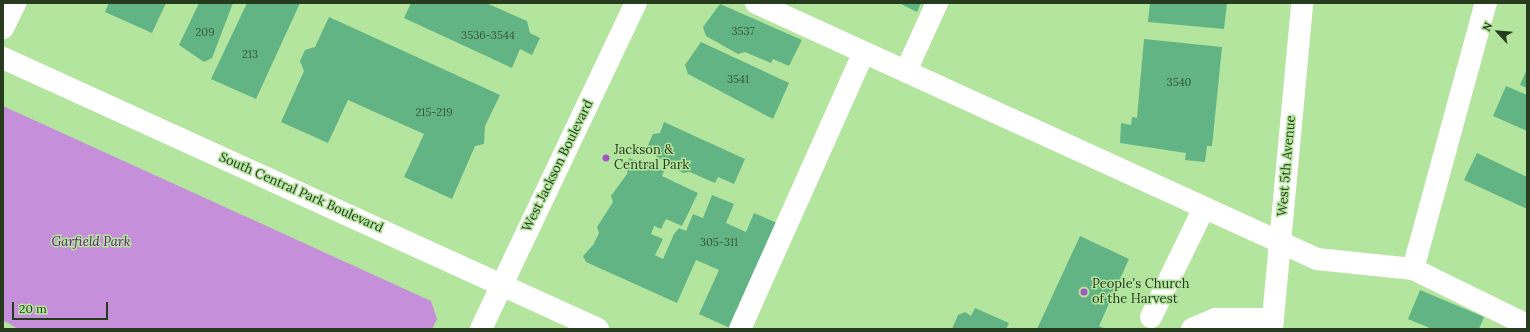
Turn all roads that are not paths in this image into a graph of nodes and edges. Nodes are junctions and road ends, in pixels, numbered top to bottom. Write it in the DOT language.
graph roads {
  1 [pos="15,3"];
  2 [pos="636,3"];
  3 [pos="756,3"];
  4 [pos="937,3"];
  5 [pos="1302,3"];
  6 [pos="1486,3"];
  7 [pos="3,28"];
  8 [pos="864,52"];
  9 [pos="3,58"];
  10 [pos="906,71"];
  11 [pos="1204,208"];
  12 [pos="1280,242"];
  13 [pos="1413,269"];
  14 [pos="503,284"];
  15 [pos="1151,317"];
  16 [pos="1273,324"];
  17 [pos="1527,325"];
  18 [pos="481,329"];
  19 [pos="598,329"];
  20 [pos="740,329"];
  21 [pos="1192,329"];
  1 -- 7 [label="street"];
  2 -- 14 [label="street, West Jackson Boulevard"];
  3 -- 8 [label="street"];
  4 -- 10 [label="street"];
  5 -- 12 [label="street, West 5th Avenue"];
  6 -- 13 [label="street"];
  8 -- 10 [label="street"];
  8 -- 20 [label="street"];
  9 -- 14 [label="street, South Central Park Boulevard"];
  10 -- 11 [label="street"];
  11 -- 12 [label="street"];
  11 -- 15 [label="street"];
  12 -- 13 [label="street"];
  12 -- 16 [label="street, West 5th Avenue"];
  13 -- 17 [label="street"];
  14 -- 18 [label="street, West Jackson Boulevard"];
  14 -- 19 [label="street, South Central Park Boulevard"];
  16 -- 21 [label="street"];
}
